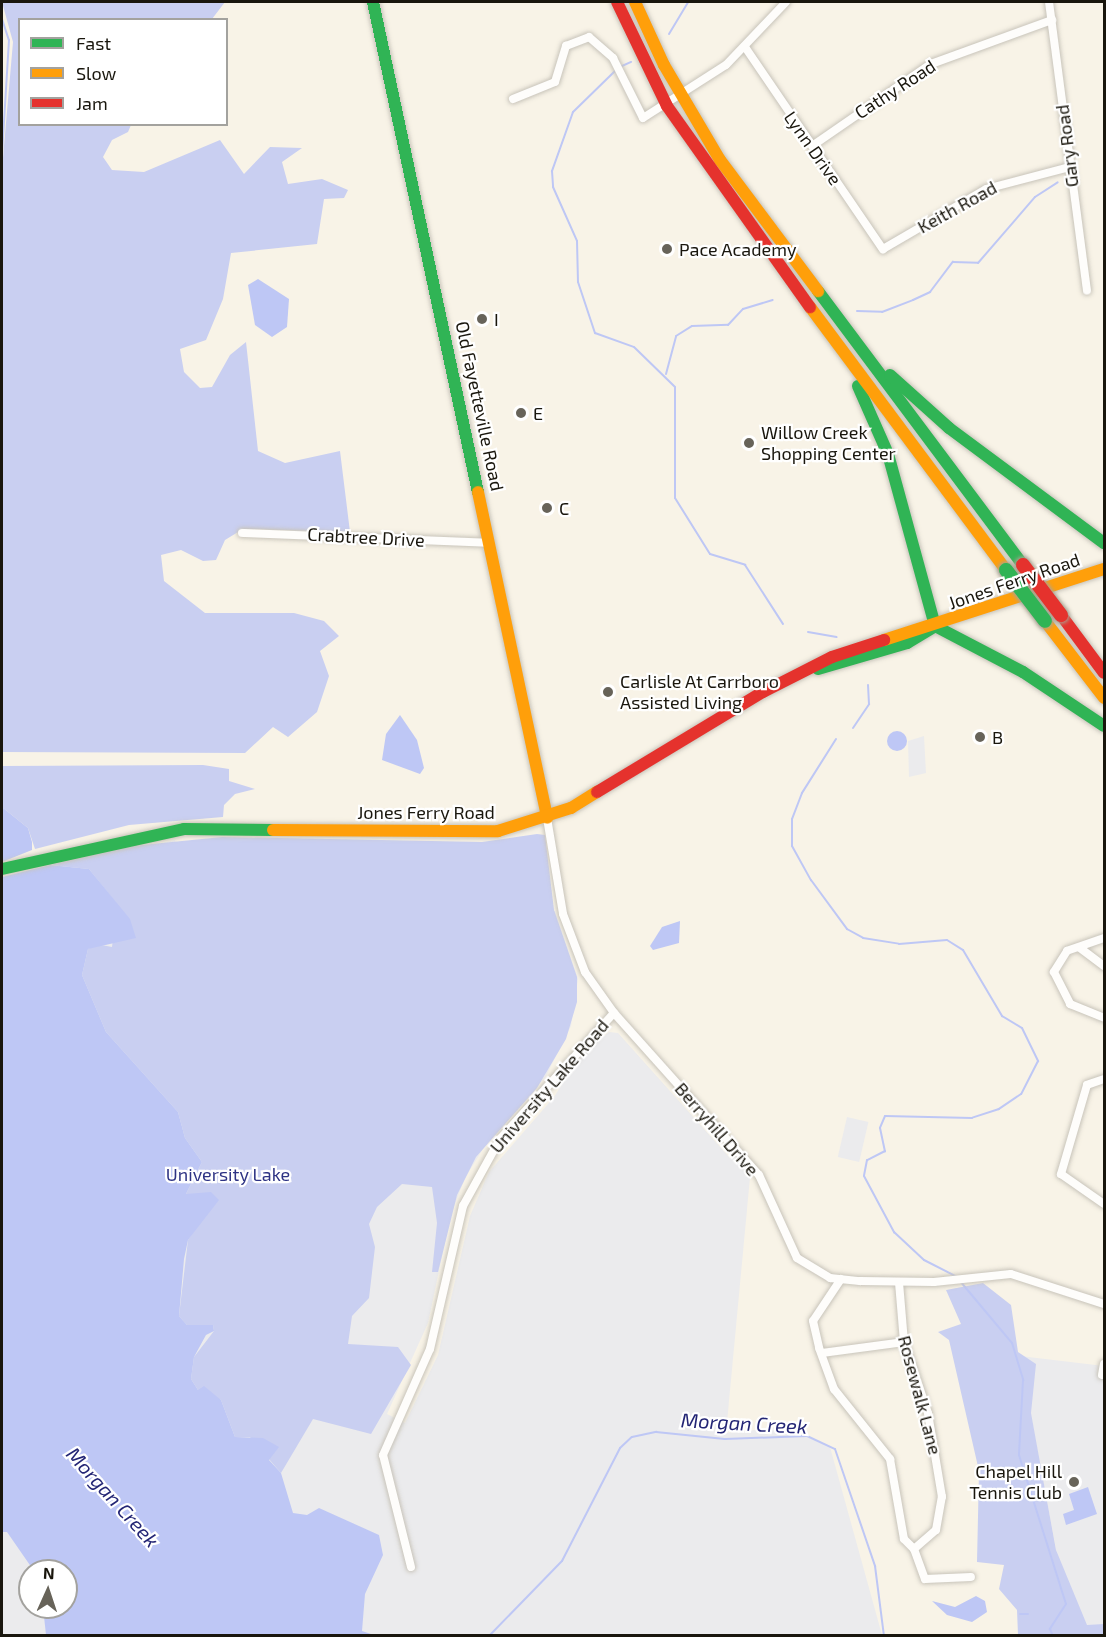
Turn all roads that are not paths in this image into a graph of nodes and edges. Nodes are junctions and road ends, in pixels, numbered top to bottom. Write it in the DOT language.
graph roads {
  1 [pos="373,2"];
  2 [pos="617,2"];
  3 [pos="635,2"];
  4 [pos="786,2"];
  5 [pos="1049,2"];
  6 [pos="1052,20"];
  7 [pos="745,47"];
  8 [pos="682,97"];
  9 [pos="513,99"];
  10 [pos="667,106"];
  11 [pos="812,146"];
  12 [pos="1070,167"];
  13 [pos="883,249"];
  14 [pos="1087,291"];
  15 [pos="847,331"];
  16 [pos="844,354"];
  17 [pos="242,534"];
  18 [pos="490,543"];
  19 [pos="1104,543"];
  20 [pos="1104,569"];
  21 [pos="935,626"];
  22 [pos="1104,673"];
  23 [pos="1104,698"];
  24 [pos="1104,726"];
  25 [pos="547,818"];
  26 [pos="2,869"];
  27 [pos="1104,938"];
  28 [pos="1080,948"];
  29 [pos="1104,966"];
  30 [pos="614,1013"];
  31 [pos="1104,1018"];
  32 [pos="1104,1078"];
  33 [pos="1104,1204"];
  34 [pos="841,1279"];
  35 [pos="899,1282"];
  36 [pos="1104,1304"];
  37 [pos="904,1342"];
  38 [pos="822,1353"];
  39 [pos="1104,1364"];
  40 [pos="1102,1375"];
  41 [pos="914,1549"];
  42 [pos="411,1567"];
  43 [pos="971,1577"];
  1 -- 18 [label="main road, Old Fayetteville Road"];
  2 -- 10 [label="main road"];
  3 -- 8 [label="main road"];
  4 -- 7 [label="street"];
  5 -- 6 [label="street, Gary Road"];
  6 -- 11 [label="street, Cathy Road"];
  6 -- 12 [label="street, Gary Road"];
  7 -- 8 [label="street"];
  7 -- 11 [label="street, Lynn Drive"];
  8 -- 10 [label="street"];
  8 -- 15 [label="main road"];
  9 -- 10 [label="street"];
  10 -- 16 [label="main road"];
  11 -- 13 [label="street, Lynn Drive"];
  12 -- 13 [label="street, Keith Road"];
  12 -- 14 [label="street, Gary Road"];
  15 -- 19 [label="main road"];
  15 -- 22 [label="main road, bridge"];
  16 -- 21 [label="main road"];
  16 -- 23 [label="main road, bridge"];
  17 -- 18 [label="street, Crabtree Drive"];
  18 -- 25 [label="main road, Old Fayetteville Road"];
  20 -- 21 [label="main road, Jones Ferry Road"];
  21 -- 24 [label="main road"];
  21 -- 25 [label="main road, Jones Ferry Road"];
  25 -- 26 [label="main road, Jones Ferry Road"];
  25 -- 30 [label="street, Berryhill Drive"];
  27 -- 28 [label="street"];
  28 -- 29 [label="street"];
  28 -- 31 [label="street"];
  30 -- 34 [label="street, Berryhill Drive"];
  30 -- 42 [label="street, University Lake Road"];
  32 -- 33 [label="street"];
  34 -- 35 [label="street, Berryhill Drive"];
  34 -- 38 [label="street"];
  35 -- 36 [label="street, Berryhill Drive"];
  35 -- 37 [label="street, Rosewalk Lane"];
  37 -- 38 [label="street"];
  37 -- 41 [label="street, Rosewalk Lane"];
  38 -- 41 [label="street"];
  39 -- 40 [label="street"];
  41 -- 43 [label="street"];
}
